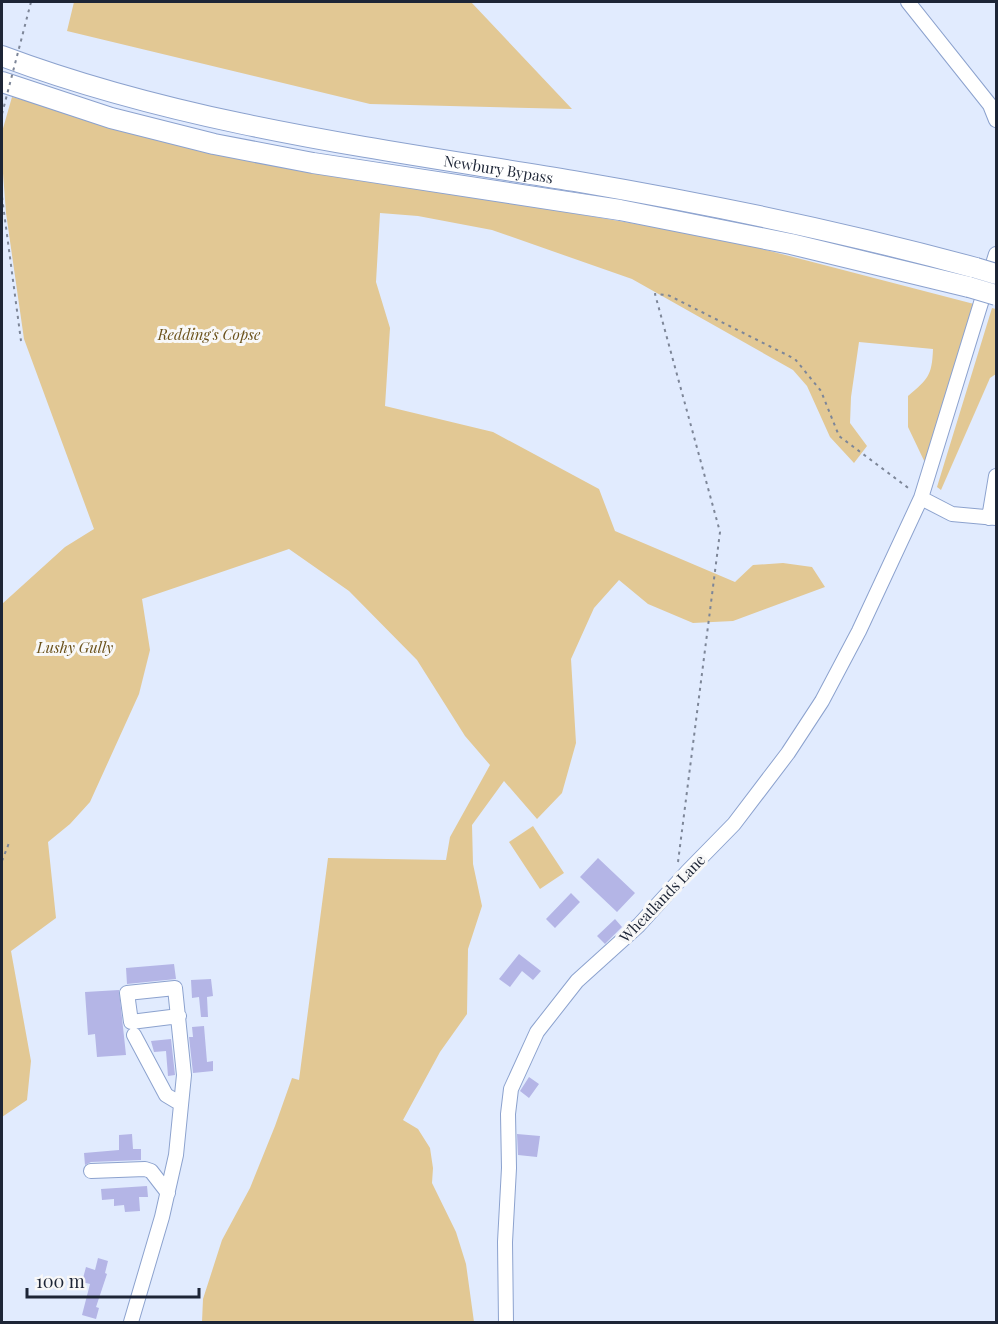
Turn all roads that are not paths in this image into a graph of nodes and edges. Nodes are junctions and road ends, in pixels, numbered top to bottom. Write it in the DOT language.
graph roads {
  1 [pos="908,2"];
  2 [pos="2,56"];
  3 [pos="2,82"];
  4 [pos="996,120"];
  5 [pos="996,254"];
  6 [pos="996,274"];
  7 [pos="996,295"];
  8 [pos="996,476"];
  9 [pos="921,498"];
  10 [pos="993,518"];
  11 [pos="178,1016"];
  12 [pos="135,1035"];
  13 [pos="181,1104"];
  14 [pos="91,1171"];
  15 [pos="168,1193"];
  16 [pos="131,1323"];
  17 [pos="506,1323"];
  1 -- 4 [label="street"];
  2 -- 6 [label="highway, Newbury Bypass, bridge"];
  3 -- 7 [label="highway, Newbury Bypass, bridge"];
  5 -- 9 [label="street, Wheatlands Lane"];
  8 -- 10 [label="street"];
  9 -- 10 [label="street"];
  9 -- 17 [label="street, Wheatlands Lane"];
  11 -- 13 [label="street"];
  12 -- 13 [label="street"];
  13 -- 15 [label="street"];
  14 -- 15 [label="street"];
  15 -- 16 [label="street"];
}
